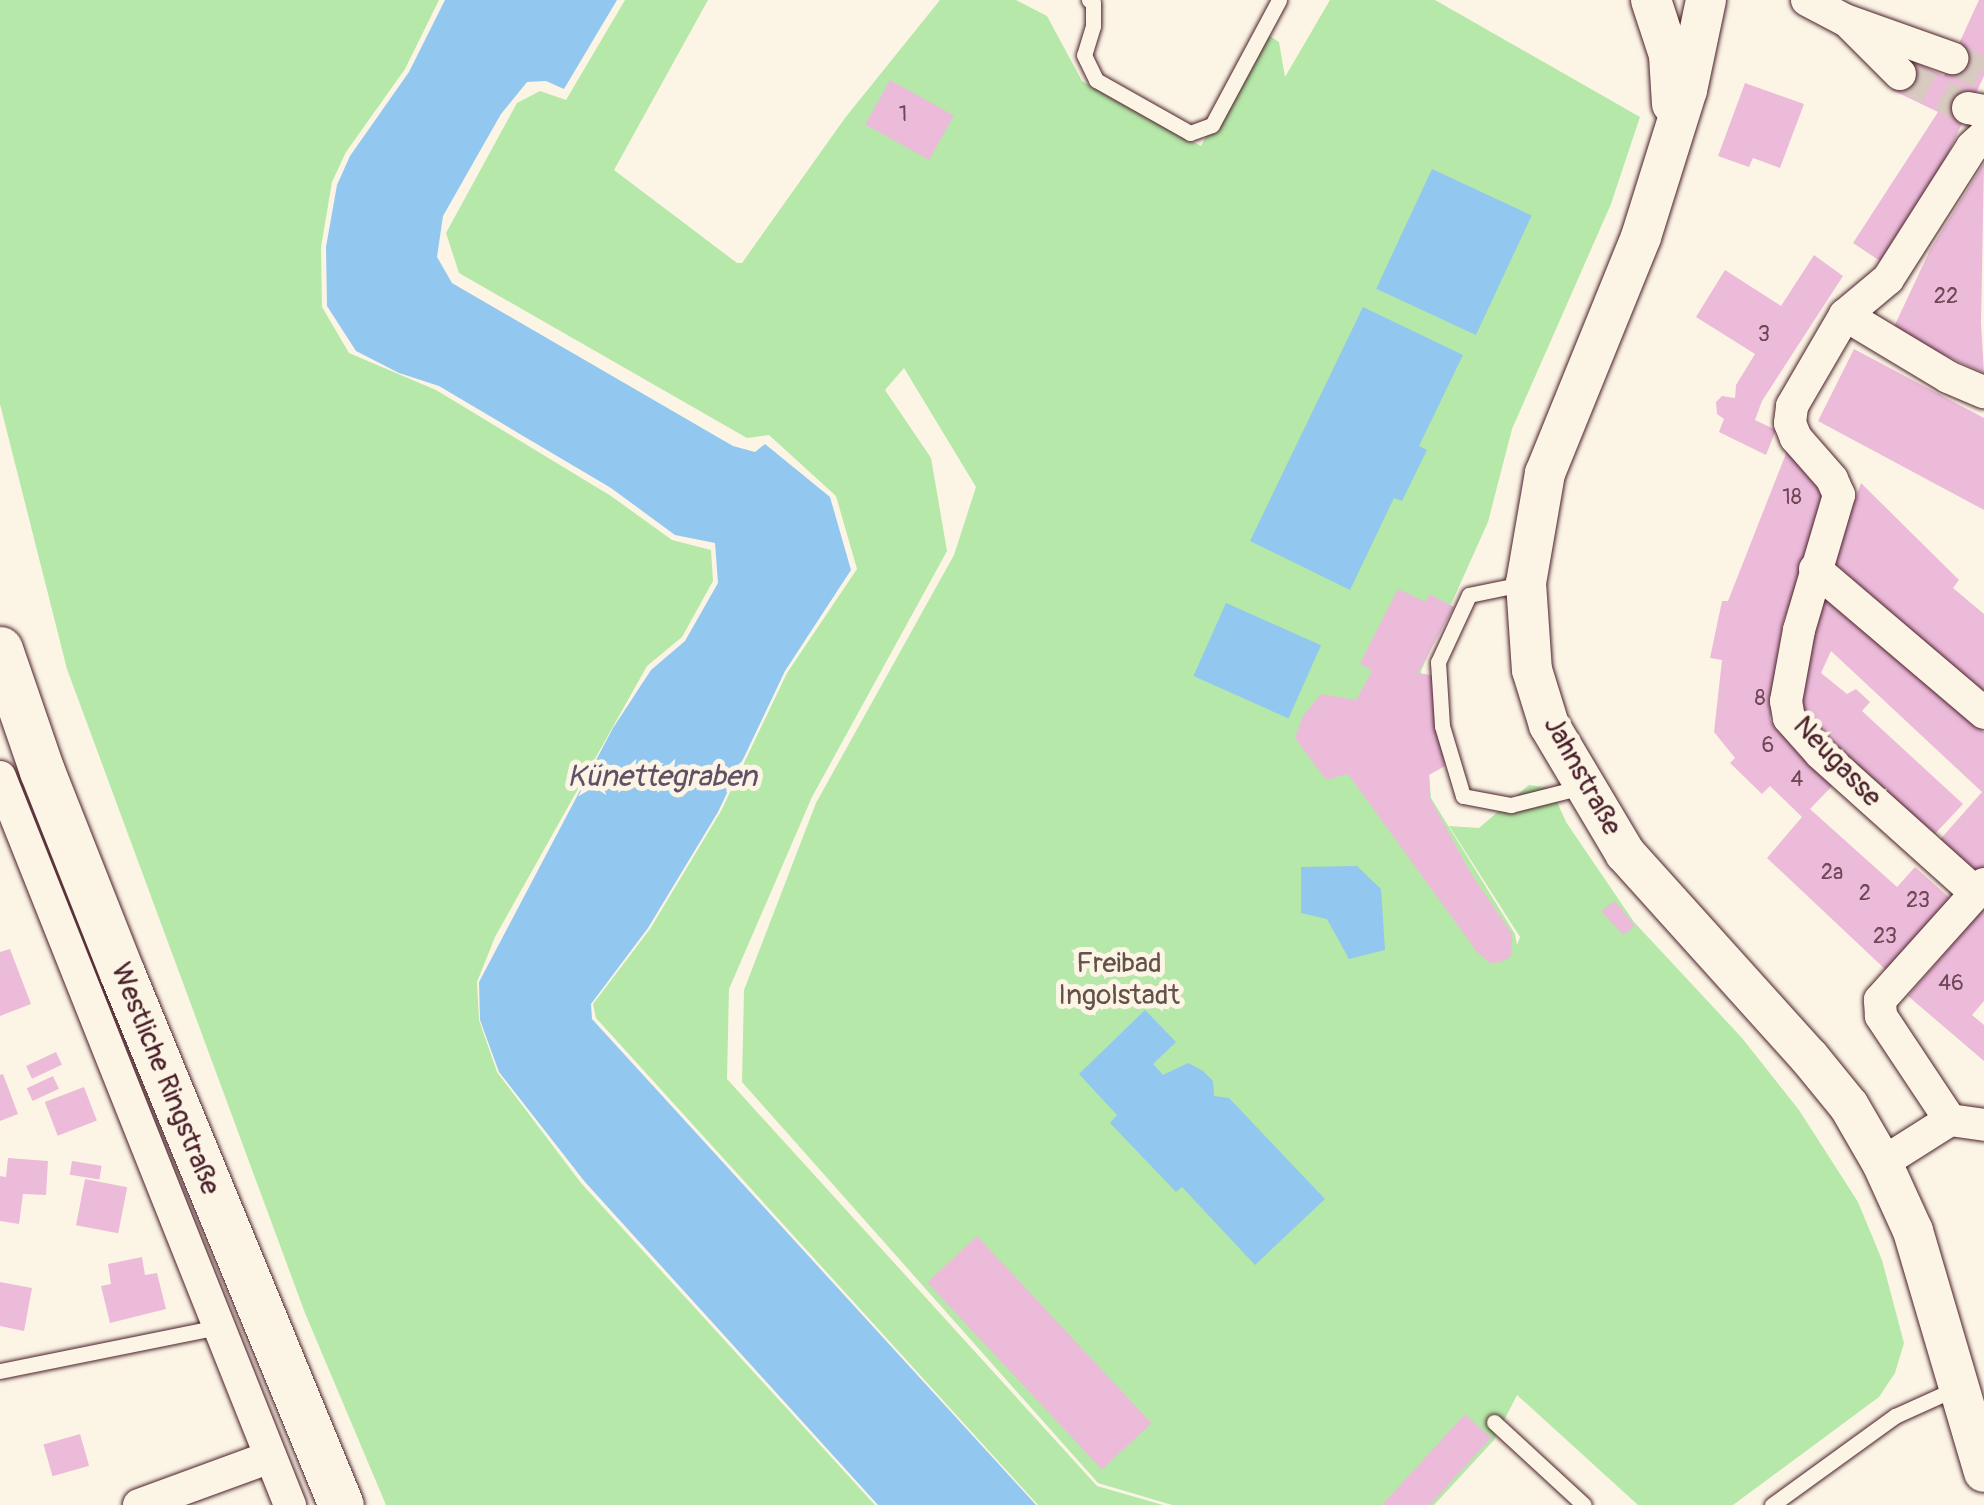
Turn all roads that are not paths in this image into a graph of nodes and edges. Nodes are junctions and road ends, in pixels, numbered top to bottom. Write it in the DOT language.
graph roads {
  1 [pos="1089,0"];
  2 [pos="1279,0"];
  3 [pos="1651,0"];
  4 [pos="1706,0"];
  5 [pos="1807,0"];
  6 [pos="1846,20"];
  7 [pos="1952,58"];
  8 [pos="1900,74"];
  9 [pos="1979,119"];
  10 [pos="1674,128"];
  11 [pos="1845,315"];
  12 [pos="1984,392"];
  13 [pos="1816,569"];
  14 [pos="1526,584"];
  15 [pos="0,649"];
  16 [pos="1984,713"];
  17 [pos="0,776"];
  18 [pos="1583,786"];
  19 [pos="1980,888"];
  20 [pos="1950,1120"];
  21 [pos="1984,1125"];
  22 [pos="1882,1163"];
  23 [pos="218,1326"];
  24 [pos="0,1371"];
  25 [pos="1957,1388"];
  26 [pos="1494,1422"];
  27 [pos="270,1458"];
  28 [pos="1984,1472"];
  29 [pos="139,1505"];
  30 [pos="290,1505"];
  31 [pos="341,1505"];
  32 [pos="1584,1505"];
  33 [pos="1772,1505"];
  1 -- 2 [label="lane"];
  3 -- 10 [label="street"];
  4 -- 10 [label="street, Jahnstraße"];
  5 -- 6 [label="street"];
  6 -- 7 [label="street"];
  6 -- 8 [label="street"];
  9 -- 11 [label="street"];
  10 -- 14 [label="street, Jahnstraße"];
  11 -- 12 [label="street"];
  11 -- 13 [label="street, Neugasse"];
  13 -- 16 [label="street"];
  13 -- 19 [label="street, Neugasse"];
  14 -- 18 [label="street, Jahnstraße"];
  14 -- 18 [label="lane"];
  15 -- 31 [label="main road, Westliche Ringstraße"];
  17 -- 23 [label="street, Westliche Ringstraße"];
  18 -- 22 [label="street, Jahnstraße"];
  19 -- 20 [label="street"];
  20 -- 21 [label="street"];
  20 -- 22 [label="street"];
  22 -- 25 [label="street, Jahnstraße"];
  23 -- 24 [label="lane"];
  23 -- 27 [label="street, Westliche Ringstraße"];
  25 -- 28 [label="street, Jahnstraße"];
  25 -- 33 [label="lane"];
  26 -- 32 [label="lane"];
  27 -- 29 [label="street"];
  27 -- 30 [label="street, Westliche Ringstraße"];
}
